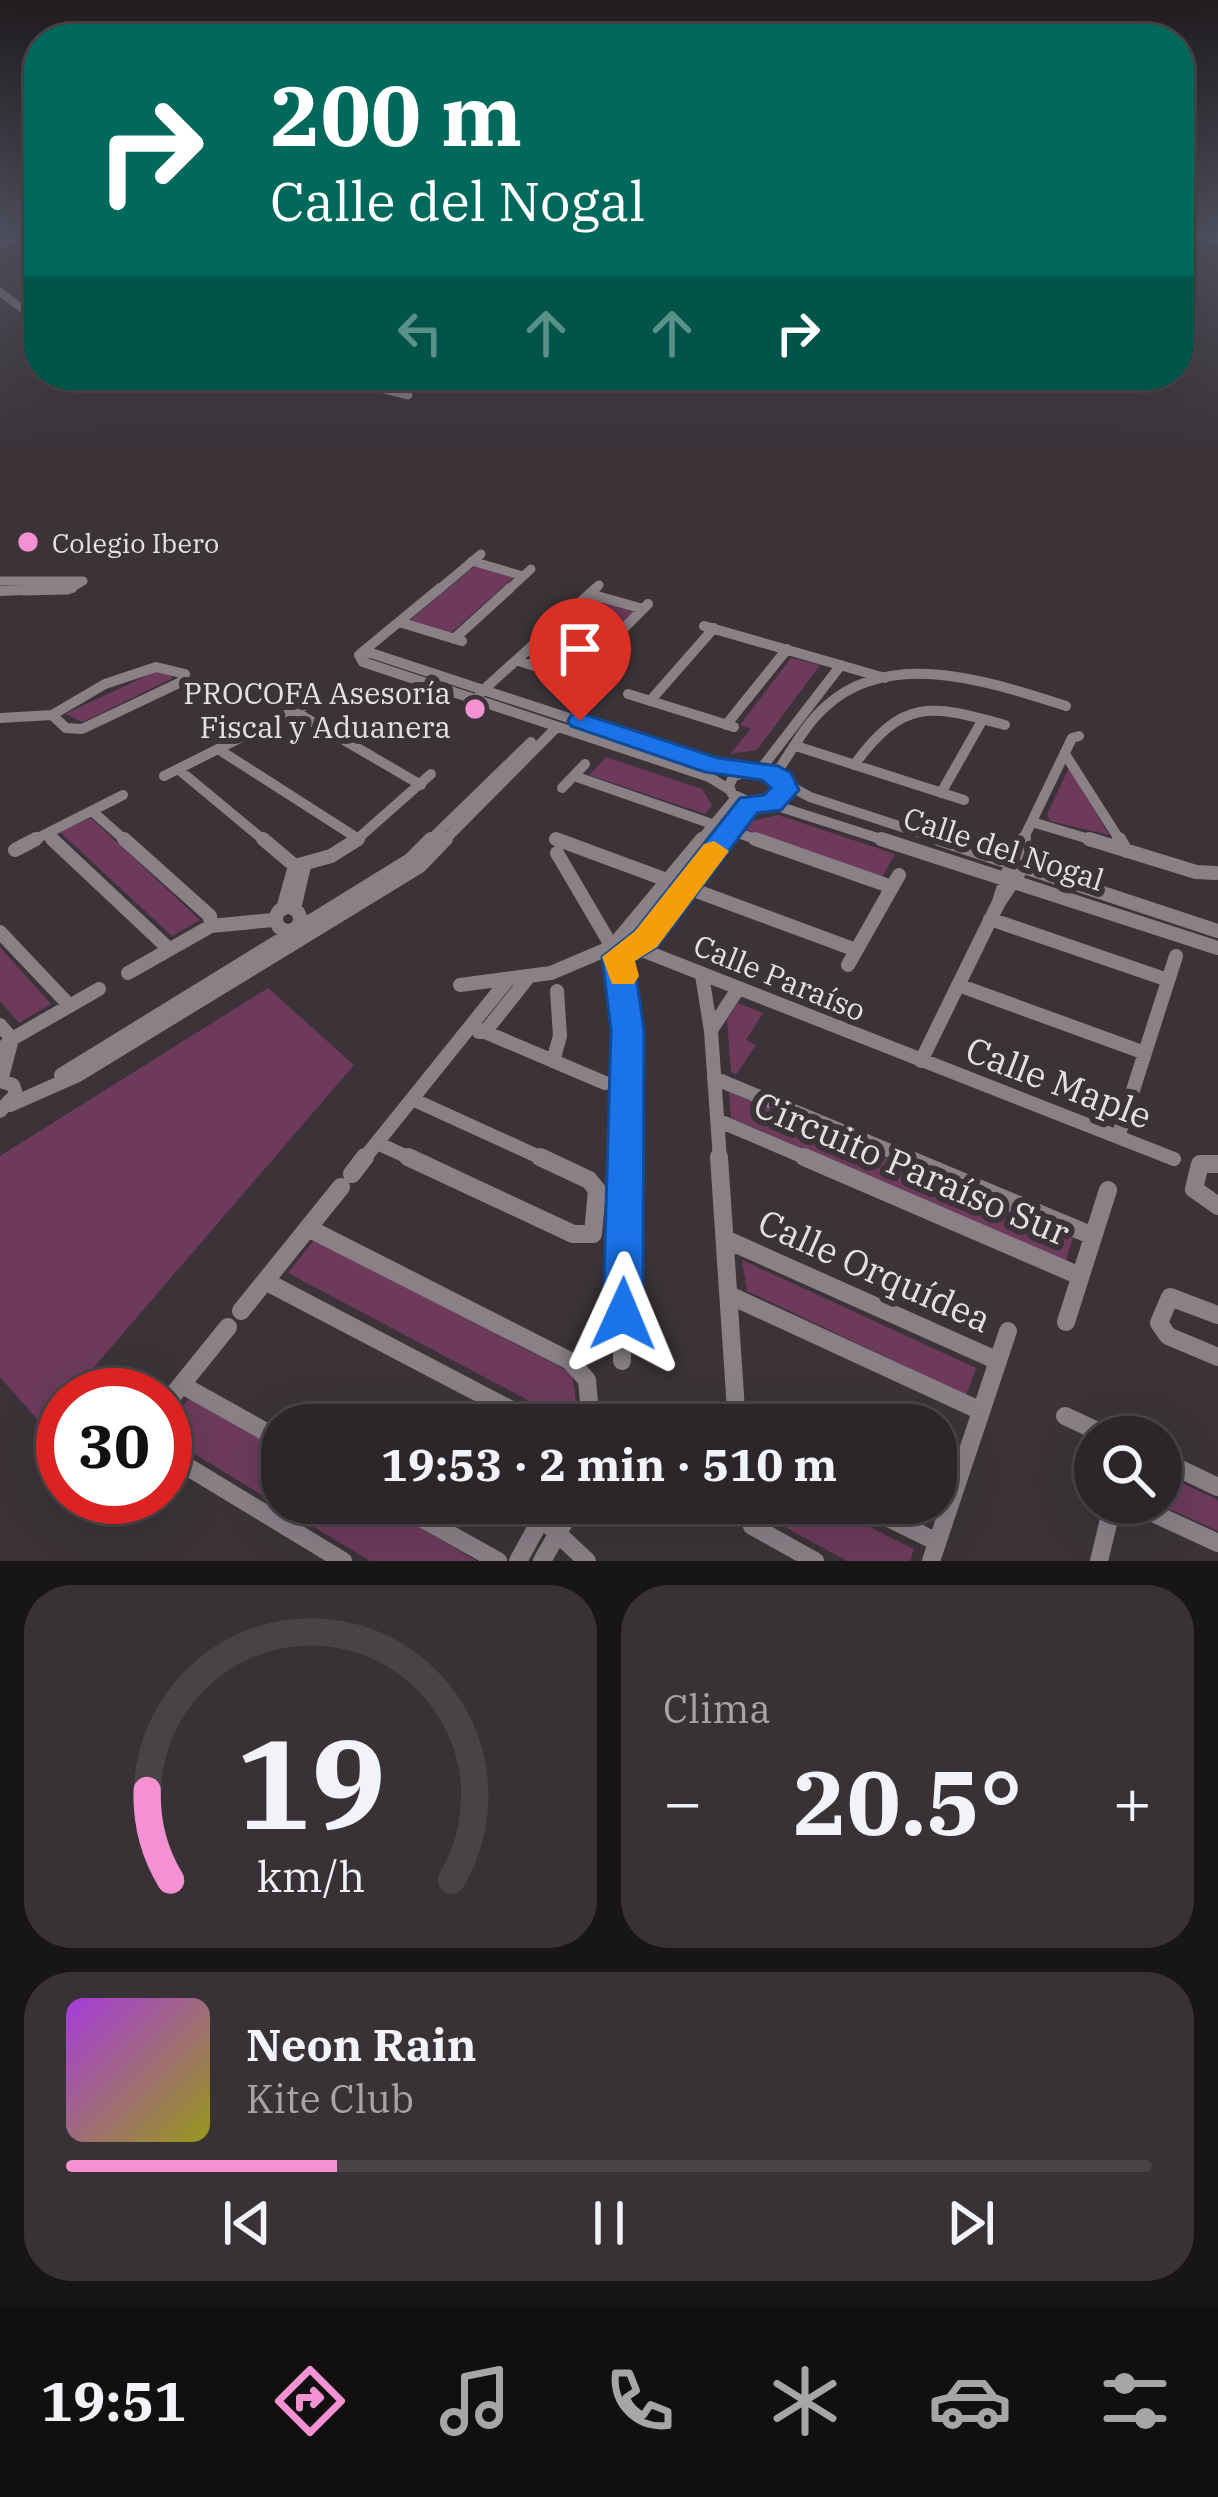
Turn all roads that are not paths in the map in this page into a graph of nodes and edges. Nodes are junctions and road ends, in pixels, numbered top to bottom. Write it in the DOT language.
graph roads {
  1 [pos="382,390"];
  2 [pos="408,395"];
  3 [pos="0,581"];
  4 [pos="0,591"];
  5 [pos="399,622"];
  6 [pos="787,649"];
  7 [pos="519,661"];
  8 [pos="841,665"];
  9 [pos="574,678"];
  10 [pos="886,678"];
  11 [pos="590,683"];
  12 [pos="628,694"];
  13 [pos="482,695"];
  14 [pos="650,700"];
  15 [pos="313,701"];
  16 [pos="1066,706"];
  17 [pos="294,711"];
  18 [pos="52,715"];
  19 [pos="0,718"];
  20 [pos="983,718"];
  21 [pos="553,725"];
  22 [pos="1005,725"];
  23 [pos="1079,736"];
  24 [pos="796,746"];
  25 [pos="218,749"];
  26 [pos="1065,754"];
  27 [pos="585,764"];
  28 [pos="854,765"];
  29 [pos="753,770"];
  30 [pos="574,776"];
  31 [pos="779,779"];
  32 [pos="562,788"];
  33 [pos="940,793"];
  34 [pos="124,795"];
  35 [pos="738,797"];
  36 [pos="964,800"];
  37 [pos="771,804"];
  38 [pos="474,808"];
  39 [pos="92,811"];
  40 [pos="1032,822"];
  41 [pos="713,824"];
  42 [pos="730,830"];
  43 [pos="46,834"];
  44 [pos="357,838"];
  45 [pos="15,850"];
  46 [pos="1126,851"];
  47 [pos="299,866"];
  48 [pos="1012,871"];
  49 [pos="1216,873"];
  50 [pos="668,880"];
  51 [pos="686,887"];
  52 [pos="344,913"];
  53 [pos="324,914"];
  54 [pos="990,919"];
  55 [pos="285,920"];
  56 [pos="210,921"];
  57 [pos="0,932"];
  58 [pos="1218,932"];
  59 [pos="616,948"];
  60 [pos="637,948"];
  61 [pos="1218,948"];
  62 [pos="169,949"];
  63 [pos="856,950"];
  64 [pos="1176,956"];
  65 [pos="271,957"];
  66 [pos="848,965"];
  67 [pos="128,973"];
  68 [pos="702,975"];
  69 [pos="526,979"];
  70 [pos="1168,980"];
  71 [pos="506,982"];
  72 [pos="460,985"];
  73 [pos="958,985"];
  74 [pos="100,989"];
  75 [pos="738,989"];
  76 [pos="556,991"];
  77 [pos="70,1006"];
  78 [pos="0,1025"];
  79 [pos="474,1030"];
  80 [pos="711,1031"];
  81 [pos="6,1045"];
  82 [pos="1144,1053"];
  83 [pos="553,1060"];
  84 [pos="921,1061"];
  85 [pos="714,1078"];
  86 [pos="1,1081"];
  87 [pos="605,1083"];
  88 [pos="412,1099"];
  89 [pos="9,1103"];
  90 [pos="717,1120"];
  91 [pos="1118,1137"];
  92 [pos="377,1143"];
  93 [pos="1174,1159"];
  94 [pos="1214,1162"];
  95 [pos="1108,1190"];
  96 [pos="1218,1206"];
  97 [pos="308,1228"];
  98 [pos="1093,1236"];
  99 [pos="725,1239"];
  100 [pos="1080,1276"];
  101 [pos="266,1281"];
  102 [pos="729,1295"];
  103 [pos="242,1311"];
  104 [pos="1218,1315"];
  105 [pos="1066,1322"];
  106 [pos="228,1327"];
  107 [pos="1008,1331"];
  108 [pos="1218,1358"];
  109 [pos="622,1361"];
  110 [pos="998,1361"];
  111 [pos="192,1372"];
  112 [pos="192,1391"];
  113 [pos="500,1404"];
  114 [pos="589,1404"];
  115 [pos="736,1404"];
  116 [pos="981,1411"];
  117 [pos="1066,1417"];
  118 [pos="1074,1421"];
  119 [pos="261,1429"];
  120 [pos="192,1469"];
  121 [pos="1182,1470"];
  122 [pos="1218,1486"];
  123 [pos="432,1524"];
  124 [pos="539,1524"];
  125 [pos="553,1524"];
  126 [pos="564,1524"];
  127 [pos="751,1524"];
  128 [pos="891,1524"];
  129 [pos="1108,1524"];
  130 [pos="1176,1524"];
  131 [pos="559,1534"];
  132 [pos="1218,1544"];
  133 [pos="934,1552"];
  134 [pos="590,1560"];
  135 [pos="343,1561"];
  136 [pos="499,1561"];
  137 [pos="518,1561"];
  138 [pos="542,1561"];
  139 [pos="814,1561"];
  140 [pos="1099,1561"];
  1 -- 2 [label="street"];
  3 -- 4 [label="street"];
  5 -- 5 [label="street"];
  5 -- 13 [label="street"];
  6 -- 8 [label="street"];
  6 -- 14 [label="street"];
  6 -- 14 [label="street"];
  7 -- 9 [label="street"];
  7 -- 9 [label="street"];
  7 -- 13 [label="street"];
  8 -- 10 [label="street"];
  8 -- 29 [label="street"];
  9 -- 11 [label="street"];
  10 -- 16 [label="street"];
  10 -- 24 [label="street"];
  12 -- 14 [label="street"];
  13 -- 21 [label="street"];
  13 -- 29 [label="street, Calle del Nogal"];
  15 -- 17 [label="street"];
  17 -- 25 [label="street"];
  17 -- 44 [label="street"];
  18 -- 18 [label="street"];
  18 -- 19 [label="street"];
  20 -- 22 [label="street"];
  20 -- 28 [label="street"];
  20 -- 33 [label="street"];
  21 -- 35 [label="street"];
  21 -- 38 [label="street"];
  23 -- 26 [label="street"];
  24 -- 28 [label="street"];
  24 -- 31 [label="street"];
  25 -- 44 [label="street"];
  25 -- 47 [label="street"];
  26 -- 40 [label="street"];
  26 -- 46 [label="street"];
  27 -- 30 [label="street"];
  28 -- 33 [label="street"];
  29 -- 31 [label="street, Calle del Nogal"];
  29 -- 35 [label="street"];
  30 -- 32 [label="street"];
  30 -- 41 [label="street"];
  31 -- 37 [label="street"];
  31 -- 48 [label="street, Calle del Nogal"];
  33 -- 36 [label="street"];
  34 -- 39 [label="street"];
  35 -- 37 [label="street, Calle del Nogal"];
  35 -- 41 [label="street"];
  35 -- 42 [label="street"];
  37 -- 48 [label="street, Calle del Nogal"];
  38 -- 52 [label="street"];
  38 -- 53 [label="street"];
  39 -- 43 [label="street"];
  39 -- 56 [label="street"];
  40 -- 46 [label="street"];
  40 -- 48 [label="street"];
  41 -- 42 [label="street"];
  41 -- 50 [label="street"];
  42 -- 51 [label="street"];
  42 -- 63 [label="street"];
  43 -- 45 [label="street"];
  43 -- 62 [label="street"];
  44 -- 47 [label="street"];
  46 -- 49 [label="street"];
  47 -- 55 [label="street"];
  48 -- 54 [label="street"];
  48 -- 58 [label="street, Calle del Nogal"];
  48 -- 61 [label="street, Calle del Nogal"];
  50 -- 51 [label="street"];
  50 -- 59 [label="street"];
  50 -- 59 [label="street"];
  51 -- 60 [label="street"];
  51 -- 63 [label="street"];
  52 -- 53 [label="street"];
  52 -- 65 [label="street"];
  53 -- 55 [label="street"];
  53 -- 55 [label="street"];
  54 -- 70 [label="street"];
  54 -- 73 [label="street"];
  55 -- 56 [label="street"];
  55 -- 65 [label="street"];
  55 -- 89 [label="street"];
  56 -- 62 [label="street"];
  57 -- 77 [label="street"];
  59 -- 60 [label="street, Calle Paraíso"];
  59 -- 69 [label="street"];
  59 -- 109 [label="street"];
  60 -- 68 [label="street, Calle Paraíso"];
  62 -- 67 [label="street"];
  63 -- 66 [label="street"];
  64 -- 70 [label="street"];
  65 -- 89 [label="street"];
  68 -- 75 [label="street, Calle Paraíso"];
  68 -- 80 [label="street"];
  69 -- 71 [label="street"];
  69 -- 79 [label="street"];
  70 -- 82 [label="street"];
  71 -- 72 [label="street"];
  71 -- 79 [label="street"];
  73 -- 82 [label="street"];
  73 -- 84 [label="street"];
  74 -- 77 [label="street"];
  75 -- 80 [label="street"];
  75 -- 84 [label="street, Calle Paraíso"];
  76 -- 83 [label="street"];
  77 -- 81 [label="street"];
  78 -- 81 [label="street"];
  79 -- 83 [label="street"];
  79 -- 88 [label="street"];
  80 -- 85 [label="street"];
  81 -- 86 [label="street"];
  82 -- 91 [label="street"];
  83 -- 87 [label="street"];
  84 -- 91 [label="street, Calle Maple"];
  85 -- 90 [label="street"];
  85 -- 98 [label="street"];
  86 -- 89 [label="street"];
  88 -- 92 [label="street"];
  88 -- 92 [label="street"];
  90 -- 99 [label="street"];
  90 -- 100 [label="street, Circuito Paraíso Sur"];
  91 -- 93 [label="street, Calle Maple"];
  92 -- 97 [label="street"];
  94 -- 96 [label="street"];
  95 -- 98 [label="street"];
  97 -- 101 [label="street"];
  97 -- 114 [label="street"];
  98 -- 100 [label="street"];
  99 -- 102 [label="street"];
  99 -- 110 [label="street, Calle Orquídea"];
  100 -- 105 [label="street"];
  101 -- 103 [label="street"];
  101 -- 113 [label="street"];
  102 -- 115 [label="street"];
  102 -- 116 [label="street"];
  104 -- 108 [label="street"];
  106 -- 111 [label="street"];
  107 -- 110 [label="street"];
  110 -- 116 [label="street"];
  112 -- 119 [label="street"];
  116 -- 133 [label="street"];
  117 -- 118 [label="street"];
  120 -- 135 [label="street"];
  121 -- 122 [label="street"];
  123 -- 136 [label="street"];
  124 -- 137 [label="street"];
  125 -- 131 [label="street"];
  126 -- 131 [label="street"];
  127 -- 139 [label="street"];
  128 -- 133 [label="street"];
  129 -- 140 [label="street"];
  130 -- 132 [label="street"];
  131 -- 134 [label="street"];
  131 -- 138 [label="street"];
}
